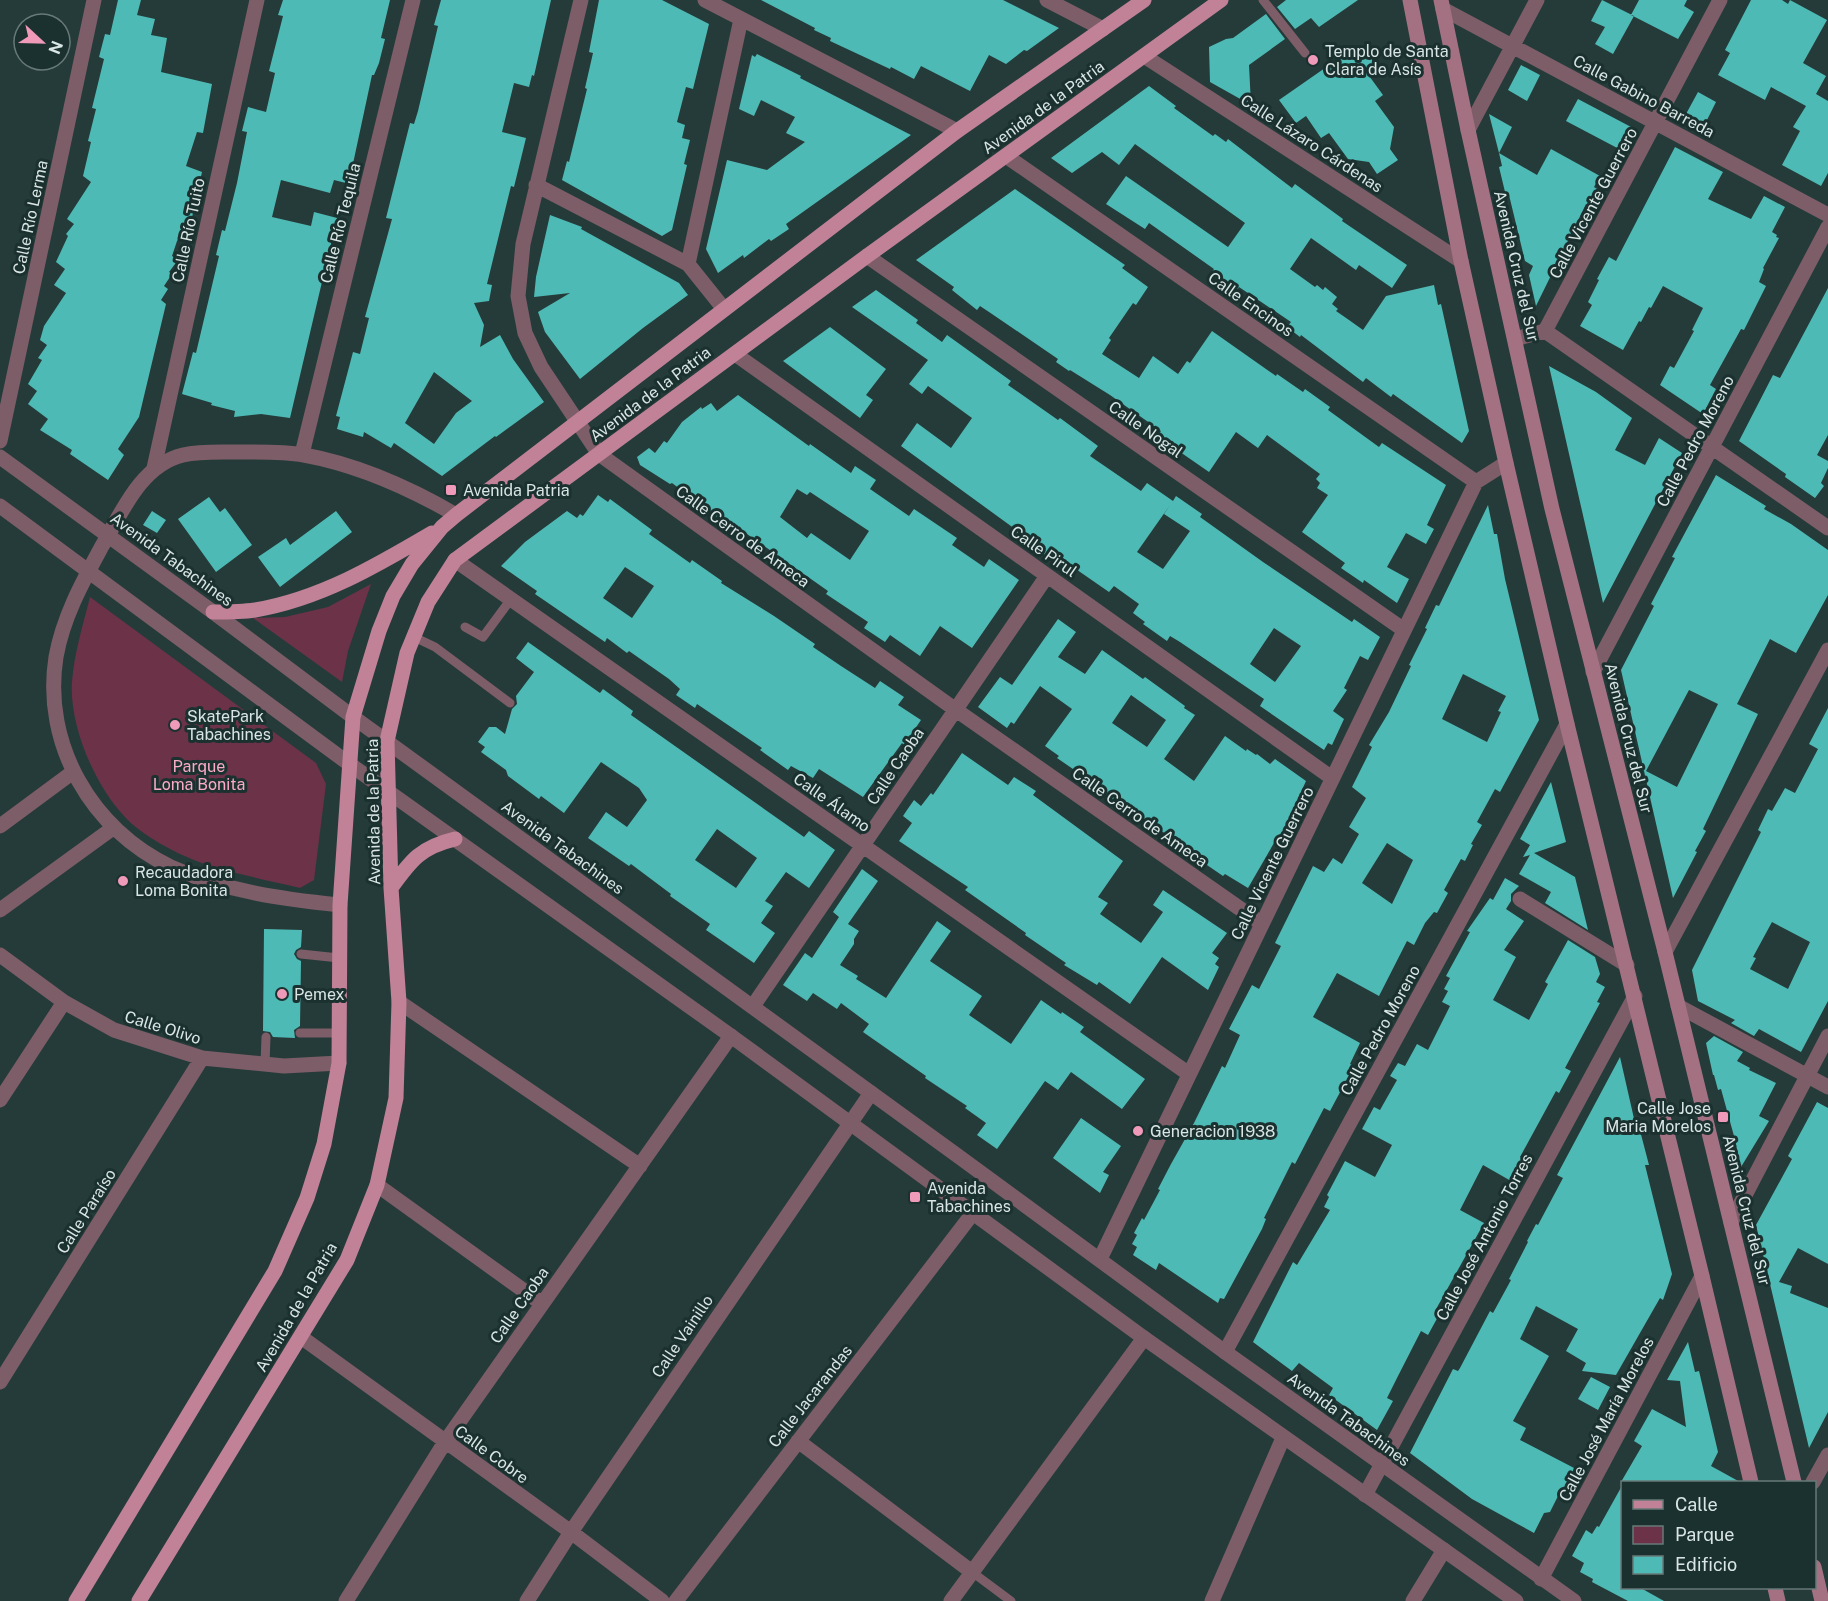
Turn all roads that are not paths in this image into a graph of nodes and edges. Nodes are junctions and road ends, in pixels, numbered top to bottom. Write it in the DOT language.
graph roads {
  1 [pos="94,0"];
  2 [pos="257,0"];
  3 [pos="413,0"];
  4 [pos="581,0"];
  5 [pos="705,0"];
  6 [pos="1047,0"];
  7 [pos="1144,0"];
  8 [pos="1221,0"];
  9 [pos="1263,0"];
  10 [pos="1410,0"];
  11 [pos="1537,0"];
  12 [pos="1720,0"];
  13 [pos="1442,4"];
  14 [pos="741,19"];
  15 [pos="1103,29"];
  16 [pos="1513,46"];
  17 [pos="1305,53"];
  18 [pos="1144,56"];
  19 [pos="1655,122"];
  20 [pos="1468,130"];
  21 [pos="957,131"];
  22 [pos="1006,156"];
  23 [pos="536,185"];
  24 [pos="1828,214"];
  25 [pos="1828,227"];
  26 [pos="867,256"];
  27 [pos="1461,261"];
  28 [pos="688,264"];
  29 [pos="724,309"];
  30 [pos="1545,331"];
  31 [pos="1515,339"];
  32 [pos="735,354"];
  33 [pos="576,421"];
  34 [pos="0,441"];
  35 [pos="1712,446"];
  36 [pos="302,454"];
  37 [pos="599,454"];
  38 [pos="0,457"];
  39 [pos="1506,463"];
  40 [pos="154,468"];
  41 [pos="1476,482"];
  42 [pos="0,506"];
  43 [pos="456,514"];
  44 [pos="442,527"];
  45 [pos="1828,528"];
  46 [pos="108,535"];
  47 [pos="455,560"];
  48 [pos="89,571"];
  49 [pos="1047,576"];
  50 [pos="511,598"];
  51 [pos="213,612"];
  52 [pos="465,627"];
  53 [pos="1404,630"];
  54 [pos="414,637"];
  55 [pos="1828,650"];
  56 [pos="1593,672"];
  57 [pos="510,703"];
  58 [pos="956,710"];
  59 [pos="353,717"];
  60 [pos="1567,724"];
  61 [pos="387,741"];
  62 [pos="348,763"];
  63 [pos="73,772"];
  64 [pos="1332,778"];
  65 [pos="387,789"];
  66 [pos="0,826"];
  67 [pos="113,828"];
  68 [pos="455,839"];
  69 [pos="863,845"];
  70 [pos="391,888"];
  71 [pos="1520,899"];
  72 [pos="340,905"];
  73 [pos="0,910"];
  74 [pos="1262,924"];
  75 [pos="1665,952"];
  76 [pos="301,954"];
  77 [pos="0,955"];
  78 [pos="339,958"];
  79 [pos="1627,964"];
  80 [pos="1635,996"];
  81 [pos="64,1002"];
  82 [pos="399,1002"];
  83 [pos="753,1006"];
  84 [pos="1677,1006"];
  85 [pos="300,1033"];
  86 [pos="339,1033"];
  87 [pos="731,1036"];
  88 [pos="1828,1036"];
  89 [pos="266,1037"];
  90 [pos="202,1058"];
  91 [pos="339,1063"];
  92 [pos="265,1064"];
  93 [pos="1189,1074"];
  94 [pos="1806,1076"];
  95 [pos="1828,1088"];
  96 [pos="871,1093"];
  97 [pos="0,1100"];
  98 [pos="849,1122"];
  99 [pos="639,1166"];
  100 [pos="377,1185"];
  101 [pos="973,1213"];
  102 [pos="1731,1222"];
  103 [pos="1100,1259"];
  104 [pos="1702,1276"];
  105 [pos="541,1303"];
  106 [pos="301,1337"];
  107 [pos="1144,1338"];
  108 [pos="1225,1352"];
  109 [pos="0,1382"];
  110 [pos="1283,1438"];
  111 [pos="798,1441"];
  112 [pos="445,1442"];
  113 [pos="1828,1455"];
  114 [pos="1382,1465"];
  115 [pos="1750,1481"];
  116 [pos="1794,1481"];
  117 [pos="1814,1481"];
  118 [pos="1365,1496"];
  119 [pos="571,1532"];
  120 [pos="1444,1551"];
  121 [pos="972,1572"];
  122 [pos="1816,1572"];
  123 [pos="1541,1579"];
  124 [pos="76,1601"];
  125 [pos="139,1601"];
  126 [pos="346,1601"];
  127 [pos="527,1601"];
  128 [pos="662,1601"];
  129 [pos="676,1601"];
  130 [pos="951,1601"];
  131 [pos="1011,1601"];
  132 [pos="1212,1601"];
  133 [pos="1413,1601"];
  134 [pos="1516,1601"];
  135 [pos="1574,1601"];
  136 [pos="1822,1601"];
  1 -- 34 [label="street, Calle Río Lerma"];
  2 -- 40 [label="street, Calle Río Tuito"];
  3 -- 36 [label="street, Calle Río Tequila"];
  4 -- 23 [label="street, Calle Cerro de Ameca"];
  5 -- 14 [label="street"];
  6 -- 15 [label="street"];
  7 -- 15 [label="main road, Avenida de la Patria"];
  8 -- 18 [label="main road, Avenida de la Patria"];
  9 -- 17 [label="lane"];
  10 -- 27 [label="main road"];
  11 -- 16 [label="street"];
  12 -- 19 [label="street, Calle Vicente Guerrero"];
  13 -- 16 [label="street, Calle Gabino Barreda"];
  13 -- 20 [label="main road, Avenida Cruz del Sur"];
  14 -- 21 [label="street"];
  14 -- 28 [label="street"];
  15 -- 21 [label="main road, Avenida de la Patria"];
  16 -- 19 [label="street, Calle Gabino Barreda"];
  16 -- 20 [label="street"];
  18 -- 22 [label="main road, Avenida de la Patria"];
  18 -- 27 [label="street, Calle Lázaro Cárdenas"];
  19 -- 24 [label="street, Calle Gabino Barreda"];
  19 -- 30 [label="street, Calle Vicente Guerrero"];
  20 -- 31 [label="main road, Avenida Cruz del Sur"];
  21 -- 29 [label="main road, Avenida de la Patria"];
  22 -- 26 [label="main road, Avenida de la Patria"];
  22 -- 41 [label="street, Calle Encinos"];
  23 -- 28 [label="street"];
  23 -- 33 [label="street, Calle Cerro de Ameca"];
  25 -- 35 [label="street, Calle Pedro Moreno"];
  26 -- 32 [label="main road, Avenida de la Patria"];
  26 -- 53 [label="street, Calle Nogal"];
  27 -- 39 [label="main road"];
  28 -- 29 [label="street"];
  29 -- 33 [label="main road, Avenida de la Patria"];
  30 -- 31 [label="street"];
  30 -- 35 [label="street"];
  31 -- 56 [label="main road, Avenida Cruz del Sur"];
  32 -- 37 [label="main road, Avenida de la Patria"];
  32 -- 49 [label="street, Calle Pirul"];
  33 -- 37 [label="street, Calle Cerro de Ameca"];
  33 -- 43 [label="main road, Avenida de la Patria"];
  35 -- 45 [label="street"];
  35 -- 56 [label="street, Calle Pedro Moreno"];
  36 -- 40 [label="street"];
  36 -- 43 [label="street"];
  37 -- 47 [label="main road, Avenida de la Patria"];
  37 -- 58 [label="street, Calle Cerro de Ameca"];
  38 -- 46 [label="street, Avenida Tabachines"];
  39 -- 41 [label="street"];
  39 -- 60 [label="main road"];
  40 -- 46 [label="street"];
  41 -- 53 [label="street, Calle Vicente Guerrero"];
  42 -- 48 [label="street"];
  43 -- 44 [label="main road, Avenida de la Patria"];
  44 -- 51 [label="main road"];
  44 -- 59 [label="main road, Avenida de la Patria"];
  46 -- 48 [label="street"];
  46 -- 51 [label="street, Avenida Tabachines"];
  47 -- 50 [label="street, Calle Álamo"];
  47 -- 54 [label="main road, Avenida de la Patria"];
  48 -- 62 [label="street"];
  48 -- 63 [label="street"];
  49 -- 58 [label="street, Calle Caoba"];
  49 -- 64 [label="street, Calle Pirul"];
  50 -- 52 [label="lane"];
  50 -- 69 [label="street, Calle Álamo"];
  51 -- 59 [label="street, Avenida Tabachines"];
  53 -- 64 [label="street, Calle Vicente Guerrero"];
  54 -- 57 [label="lane"];
  54 -- 61 [label="main road, Avenida de la Patria"];
  55 -- 75 [label="street"];
  56 -- 75 [label="main road, Avenida Cruz del Sur"];
  58 -- 69 [label="street, Calle Caoba"];
  58 -- 74 [label="street, Calle Cerro de Ameca"];
  59 -- 61 [label="street, Avenida Tabachines"];
  59 -- 62 [label="main road, Avenida de la Patria"];
  60 -- 79 [label="main road"];
  60 -- 108 [label="street, Calle Pedro Moreno"];
  61 -- 65 [label="main road, Avenida de la Patria"];
  61 -- 83 [label="street, Avenida Tabachines"];
  62 -- 65 [label="street"];
  62 -- 72 [label="main road, Avenida de la Patria"];
  63 -- 66 [label="street"];
  63 -- 67 [label="street"];
  64 -- 74 [label="street, Calle Vicente Guerrero"];
  65 -- 68 [label="street"];
  65 -- 70 [label="main road, Avenida de la Patria"];
  67 -- 72 [label="street"];
  67 -- 73 [label="street"];
  68 -- 70 [label="main road"];
  68 -- 87 [label="street"];
  69 -- 83 [label="street, Calle Caoba"];
  69 -- 93 [label="street, Calle Álamo"];
  70 -- 82 [label="main road, Avenida de la Patria"];
  71 -- 79 [label="street"];
  72 -- 78 [label="main road, Avenida de la Patria"];
  74 -- 93 [label="street, Calle Vicente Guerrero"];
  75 -- 84 [label="main road, Avenida Cruz del Sur"];
  76 -- 78 [label="lane"];
  77 -- 81 [label="street, Calle Olivo"];
  78 -- 86 [label="main road, Avenida de la Patria"];
  79 -- 80 [label="main road"];
  80 -- 104 [label="main road"];
  80 -- 114 [label="street, Calle José Antonio Torres"];
  81 -- 90 [label="street, Calle Olivo"];
  81 -- 97 [label="street"];
  82 -- 99 [label="street"];
  82 -- 100 [label="main road, Avenida de la Patria"];
  83 -- 96 [label="street, Avenida Tabachines"];
  84 -- 94 [label="street"];
  84 -- 102 [label="main road, Avenida Cruz del Sur"];
  85 -- 86 [label="lane"];
  86 -- 91 [label="main road, Avenida de la Patria"];
  87 -- 98 [label="street"];
  87 -- 99 [label="street, Calle Caoba"];
  88 -- 94 [label="street"];
  89 -- 92 [label="lane"];
  90 -- 92 [label="street, Calle Olivo"];
  90 -- 109 [label="street, Calle Paraíso"];
  91 -- 92 [label="street, Calle Olivo"];
  91 -- 124 [label="main road, Avenida de la Patria"];
  93 -- 103 [label="street, Calle Vicente Guerrero"];
  94 -- 95 [label="street"];
  94 -- 102 [label="street"];
  96 -- 98 [label="street, Calle Vainillo"];
  96 -- 103 [label="street, Avenida Tabachines"];
  98 -- 101 [label="street"];
  98 -- 119 [label="street, Calle Vainillo"];
  99 -- 105 [label="street, Calle Caoba"];
  100 -- 105 [label="street"];
  100 -- 106 [label="main road, Avenida de la Patria"];
  101 -- 107 [label="street"];
  101 -- 111 [label="street, Calle Jacarandas"];
  102 -- 116 [label="main road, Avenida Cruz del Sur"];
  103 -- 108 [label="street, Avenida Tabachines"];
  104 -- 115 [label="main road"];
  104 -- 123 [label="street, Calle José María Morelos"];
  105 -- 112 [label="street, Calle Caoba"];
  106 -- 112 [label="street, Calle Cobre"];
  106 -- 125 [label="main road, Avenida de la Patria"];
  107 -- 110 [label="street"];
  107 -- 121 [label="street"];
  108 -- 114 [label="street, Avenida Tabachines"];
  110 -- 118 [label="street"];
  110 -- 132 [label="street"];
  111 -- 121 [label="street"];
  111 -- 129 [label="street, Calle Jacarandas"];
  112 -- 119 [label="street, Calle Cobre"];
  112 -- 126 [label="street, Calle Caoba"];
  113 -- 117 [label="street"];
  114 -- 118 [label="street, Calle José Antonio Torres"];
  114 -- 123 [label="street, Avenida Tabachines"];
  118 -- 120 [label="street"];
  119 -- 127 [label="street, Calle Vainillo"];
  119 -- 128 [label="street, Calle Cobre"];
  120 -- 133 [label="street"];
  120 -- 134 [label="street"];
  121 -- 130 [label="street"];
  121 -- 131 [label="lane"];
  122 -- 136 [label="main road"];
  123 -- 135 [label="street, Avenida Tabachines"];
}
